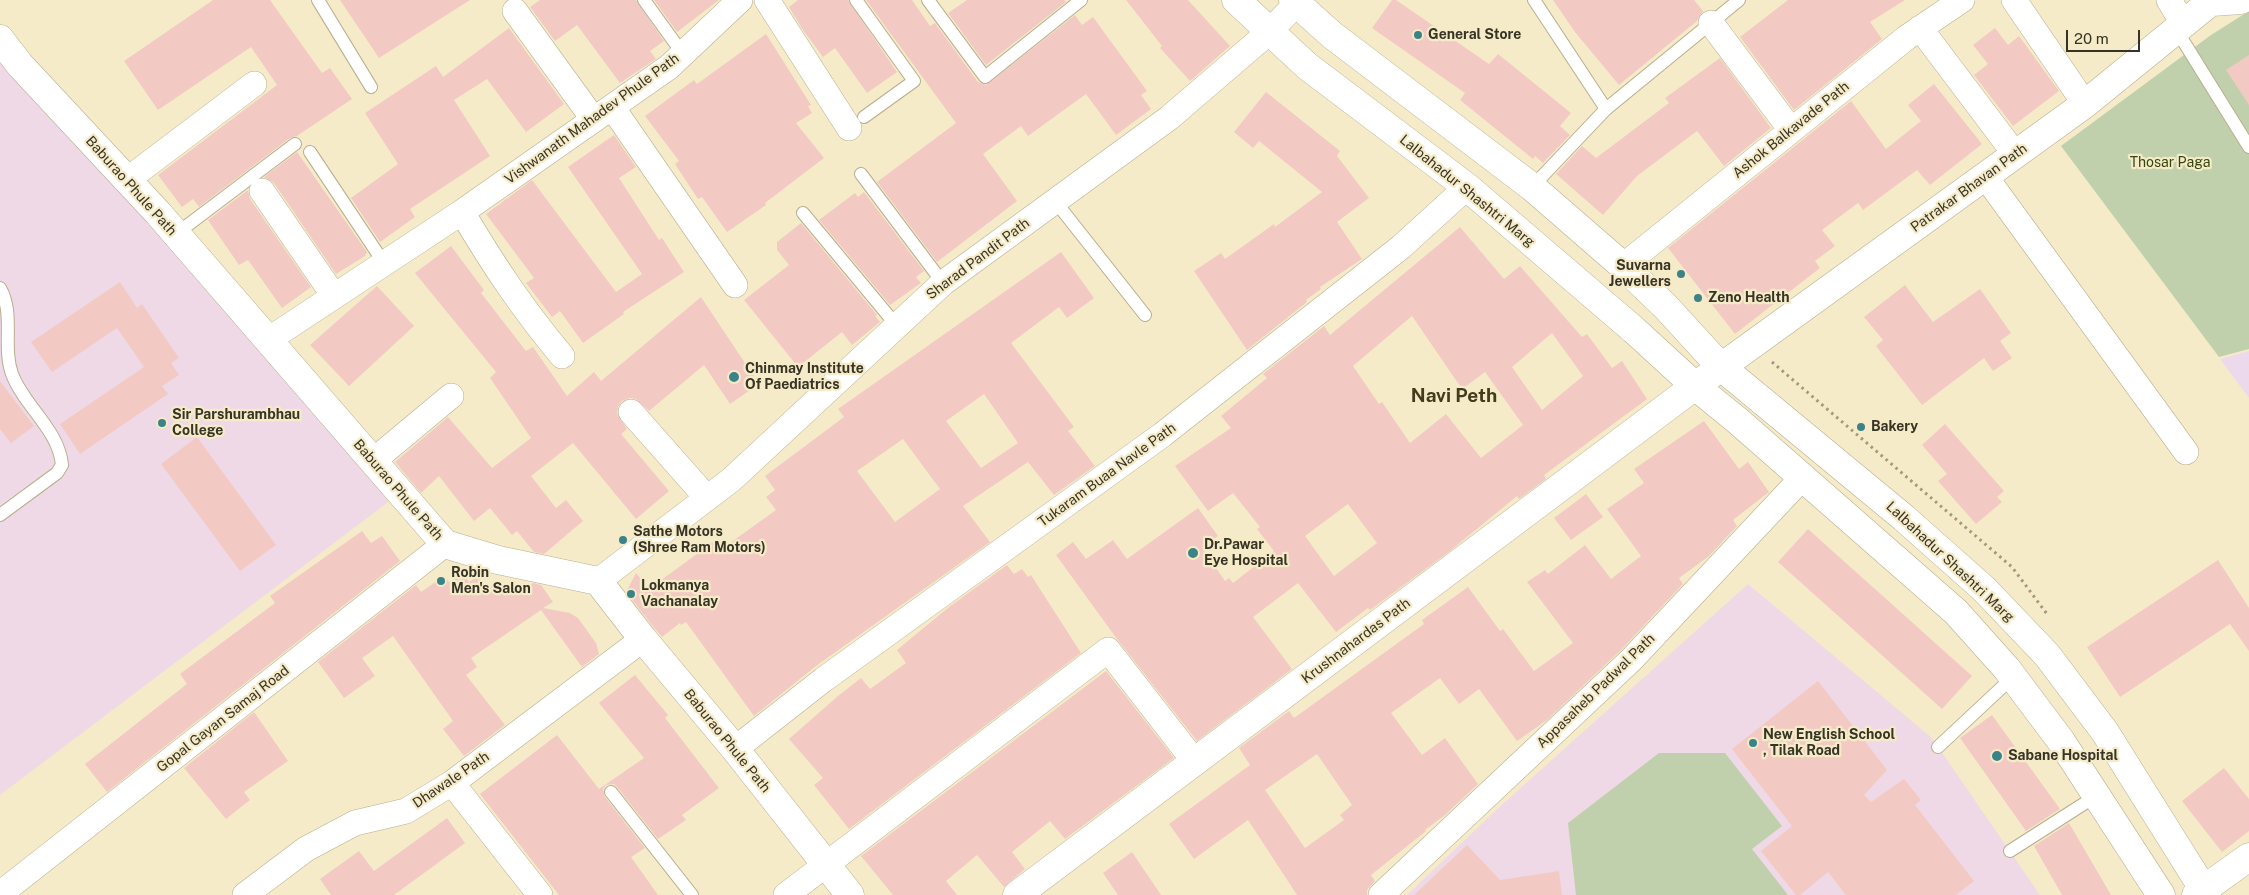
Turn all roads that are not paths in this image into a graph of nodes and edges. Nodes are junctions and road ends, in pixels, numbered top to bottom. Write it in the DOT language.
graph roads {
  1 [pos="318,0"];
  2 [pos="644,0"];
  3 [pos="740,0"];
  4 [pos="767,0"];
  5 [pos="856,0"];
  6 [pos="928,0"];
  7 [pos="1082,0"];
  8 [pos="1236,0"];
  9 [pos="1739,0"];
  10 [pos="1962,0"];
  11 [pos="2014,0"];
  12 [pos="2169,0"];
  13 [pos="2240,0"];
  14 [pos="1296,1"];
  15 [pos="1537,1"];
  16 [pos="2213,1"];
  17 [pos="515,11"];
  18 [pos="1719,11"];
  19 [pos="1920,28"];
  20 [pos="2180,28"];
  21 [pos="1268,33"];
  22 [pos="0,39"];
  23 [pos="683,54"];
  24 [pos="254,84"];
  25 [pos="371,87"];
  26 [pos="2085,104"];
  27 [pos="1606,109"];
  28 [pos="603,114"];
  29 [pos="857,122"];
  30 [pos="1791,130"];
  31 [pos="295,144"];
  32 [pos="2249,147"];
  33 [pos="310,152"];
  34 [pos="2015,154"];
  35 [pos="861,174"];
  36 [pos="1985,176"];
  37 [pos="127,180"];
  38 [pos="1467,186"];
  39 [pos="1532,187"];
  40 [pos="262,191"];
  41 [pos="1055,202"];
  42 [pos="462,212"];
  43 [pos="803,213"];
  44 [pos="176,234"];
  45 [pos="384,264"];
  46 [pos="1623,266"];
  47 [pos="944,282"];
  48 [pos="734,285"];
  49 [pos="0,288"];
  50 [pos="334,296"];
  51 [pos="1145,315"];
  52 [pos="896,326"];
  53 [pos="268,340"];
  54 [pos="562,356"];
  55 [pos="1720,366"];
  56 [pos="1694,386"];
  57 [pos="451,396"];
  58 [pos="631,412"];
  59 [pos="2186,452"];
  60 [pos="373,461"];
  61 [pos="1802,478"];
  62 [pos="707,498"];
  63 [pos="0,514"];
  64 [pos="445,544"];
  65 [pos="598,581"];
  66 [pos="643,639"];
  67 [pos="2013,677"];
  68 [pos="1938,747"];
  69 [pos="735,749"];
  70 [pos="1195,762"];
  71 [pos="452,783"];
  72 [pos="611,792"];
  73 [pos="2096,796"];
  74 [pos="2010,851"];
  75 [pos="2249,857"];
  76 [pos="825,864"];
  77 [pos="2202,893"];
  78 [pos="2,894"];
  79 [pos="245,895"];
  80 [pos="540,895"];
  81 [pos="692,895"];
  82 [pos="786,895"];
  83 [pos="850,895"];
  84 [pos="1017,895"];
  85 [pos="1381,895"];
  86 [pos="2161,895"];
  1 -- 25 [label="lane"];
  2 -- 23 [label="lane"];
  3 -- 23 [label="street, Vishwanath Mahadev Phule Path"];
  4 -- 29 [label="street"];
  5 -- 29 [label="lane"];
  6 -- 7 [label="lane"];
  8 -- 21 [label="main road, Lalbahadur Shashtri Marg"];
  9 -- 18 [label="lane"];
  10 -- 19 [label="street, Ashok Balkavade Path"];
  11 -- 26 [label="street"];
  12 -- 20 [label="street"];
  13 -- 16 [label="main road"];
  14 -- 21 [label="street, Sharad Pandit Path"];
  14 -- 39 [label="main road, Lalbahadur Shashtri Marg"];
  15 -- 27 [label="lane"];
  16 -- 20 [label="main road, Patrakar Bhavan Path"];
  17 -- 28 [label="street"];
  18 -- 27 [label="lane"];
  18 -- 30 [label="street"];
  19 -- 30 [label="street, Ashok Balkavade Path"];
  19 -- 34 [label="street"];
  20 -- 26 [label="main road, Patrakar Bhavan Path"];
  20 -- 32 [label="lane"];
  21 -- 38 [label="main road, Lalbahadur Shashtri Marg"];
  21 -- 41 [label="street, Sharad Pandit Path"];
  22 -- 37 [label="main road, Baburao Phule Path"];
  23 -- 28 [label="street, Vishwanath Mahadev Phule Path"];
  24 -- 37 [label="street"];
  26 -- 34 [label="main road, Patrakar Bhavan Path"];
  27 -- 39 [label="lane"];
  28 -- 42 [label="street, Vishwanath Mahadev Phule Path"];
  28 -- 48 [label="street"];
  30 -- 46 [label="street, Ashok Balkavade Path"];
  31 -- 44 [label="lane"];
  33 -- 45 [label="lane"];
  34 -- 36 [label="main road, Patrakar Bhavan Path"];
  35 -- 47 [label="lane"];
  36 -- 55 [label="main road, Patrakar Bhavan Path"];
  36 -- 59 [label="street"];
  37 -- 44 [label="main road, Baburao Phule Path"];
  38 -- 56 [label="main road, Lalbahadur Shashtri Marg"];
  38 -- 69 [label="street, Tukaram Buaa Navle Path"];
  39 -- 46 [label="main road, Lalbahadur Shashtri Marg"];
  40 -- 50 [label="street"];
  41 -- 47 [label="street, Sharad Pandit Path"];
  41 -- 51 [label="lane"];
  42 -- 45 [label="street, Vishwanath Mahadev Phule Path"];
  42 -- 54 [label="street"];
  43 -- 52 [label="lane"];
  44 -- 53 [label="main road, Baburao Phule Path"];
  45 -- 50 [label="street, Vishwanath Mahadev Phule Path"];
  46 -- 55 [label="main road, Lalbahadur Shashtri Marg"];
  47 -- 52 [label="street, Sharad Pandit Path"];
  49 -- 63 [label="lane"];
  50 -- 53 [label="street, Vishwanath Mahadev Phule Path"];
  52 -- 62 [label="street, Sharad Pandit Path"];
  53 -- 60 [label="main road, Baburao Phule Path"];
  55 -- 56 [label="main road"];
  55 -- 77 [label="main road, Lalbahadur Shashtri Marg"];
  56 -- 61 [label="main road, Lalbahadur Shashtri Marg"];
  56 -- 70 [label="main road, Krushnahardas Path"];
  57 -- 60 [label="street"];
  58 -- 62 [label="street"];
  60 -- 64 [label="main road, Baburao Phule Path"];
  61 -- 67 [label="main road, Lalbahadur Shashtri Marg"];
  61 -- 85 [label="street, Appasaheb Padwal Path"];
  62 -- 65 [label="street, Sharad Pandit Path"];
  64 -- 65 [label="main road, Baburao Phule Path"];
  64 -- 78 [label="street, Gopal Gayan Samaj Road"];
  65 -- 66 [label="main road, Baburao Phule Path"];
  66 -- 69 [label="main road, Baburao Phule Path"];
  66 -- 71 [label="street, Dhawale Path"];
  67 -- 68 [label="lane"];
  67 -- 73 [label="main road, Lalbahadur Shashtri Marg"];
  69 -- 76 [label="main road, Baburao Phule Path"];
  70 -- 76 [label="street"];
  70 -- 84 [label="main road, Krushnahardas Path"];
  71 -- 79 [label="street, Dhawale Path"];
  71 -- 80 [label="street"];
  72 -- 81 [label="lane"];
  73 -- 74 [label="lane"];
  73 -- 86 [label="main road, Lalbahadur Shashtri Marg"];
  75 -- 77 [label="main road"];
  76 -- 82 [label="street"];
  76 -- 83 [label="main road, Baburao Phule Path"];
}
